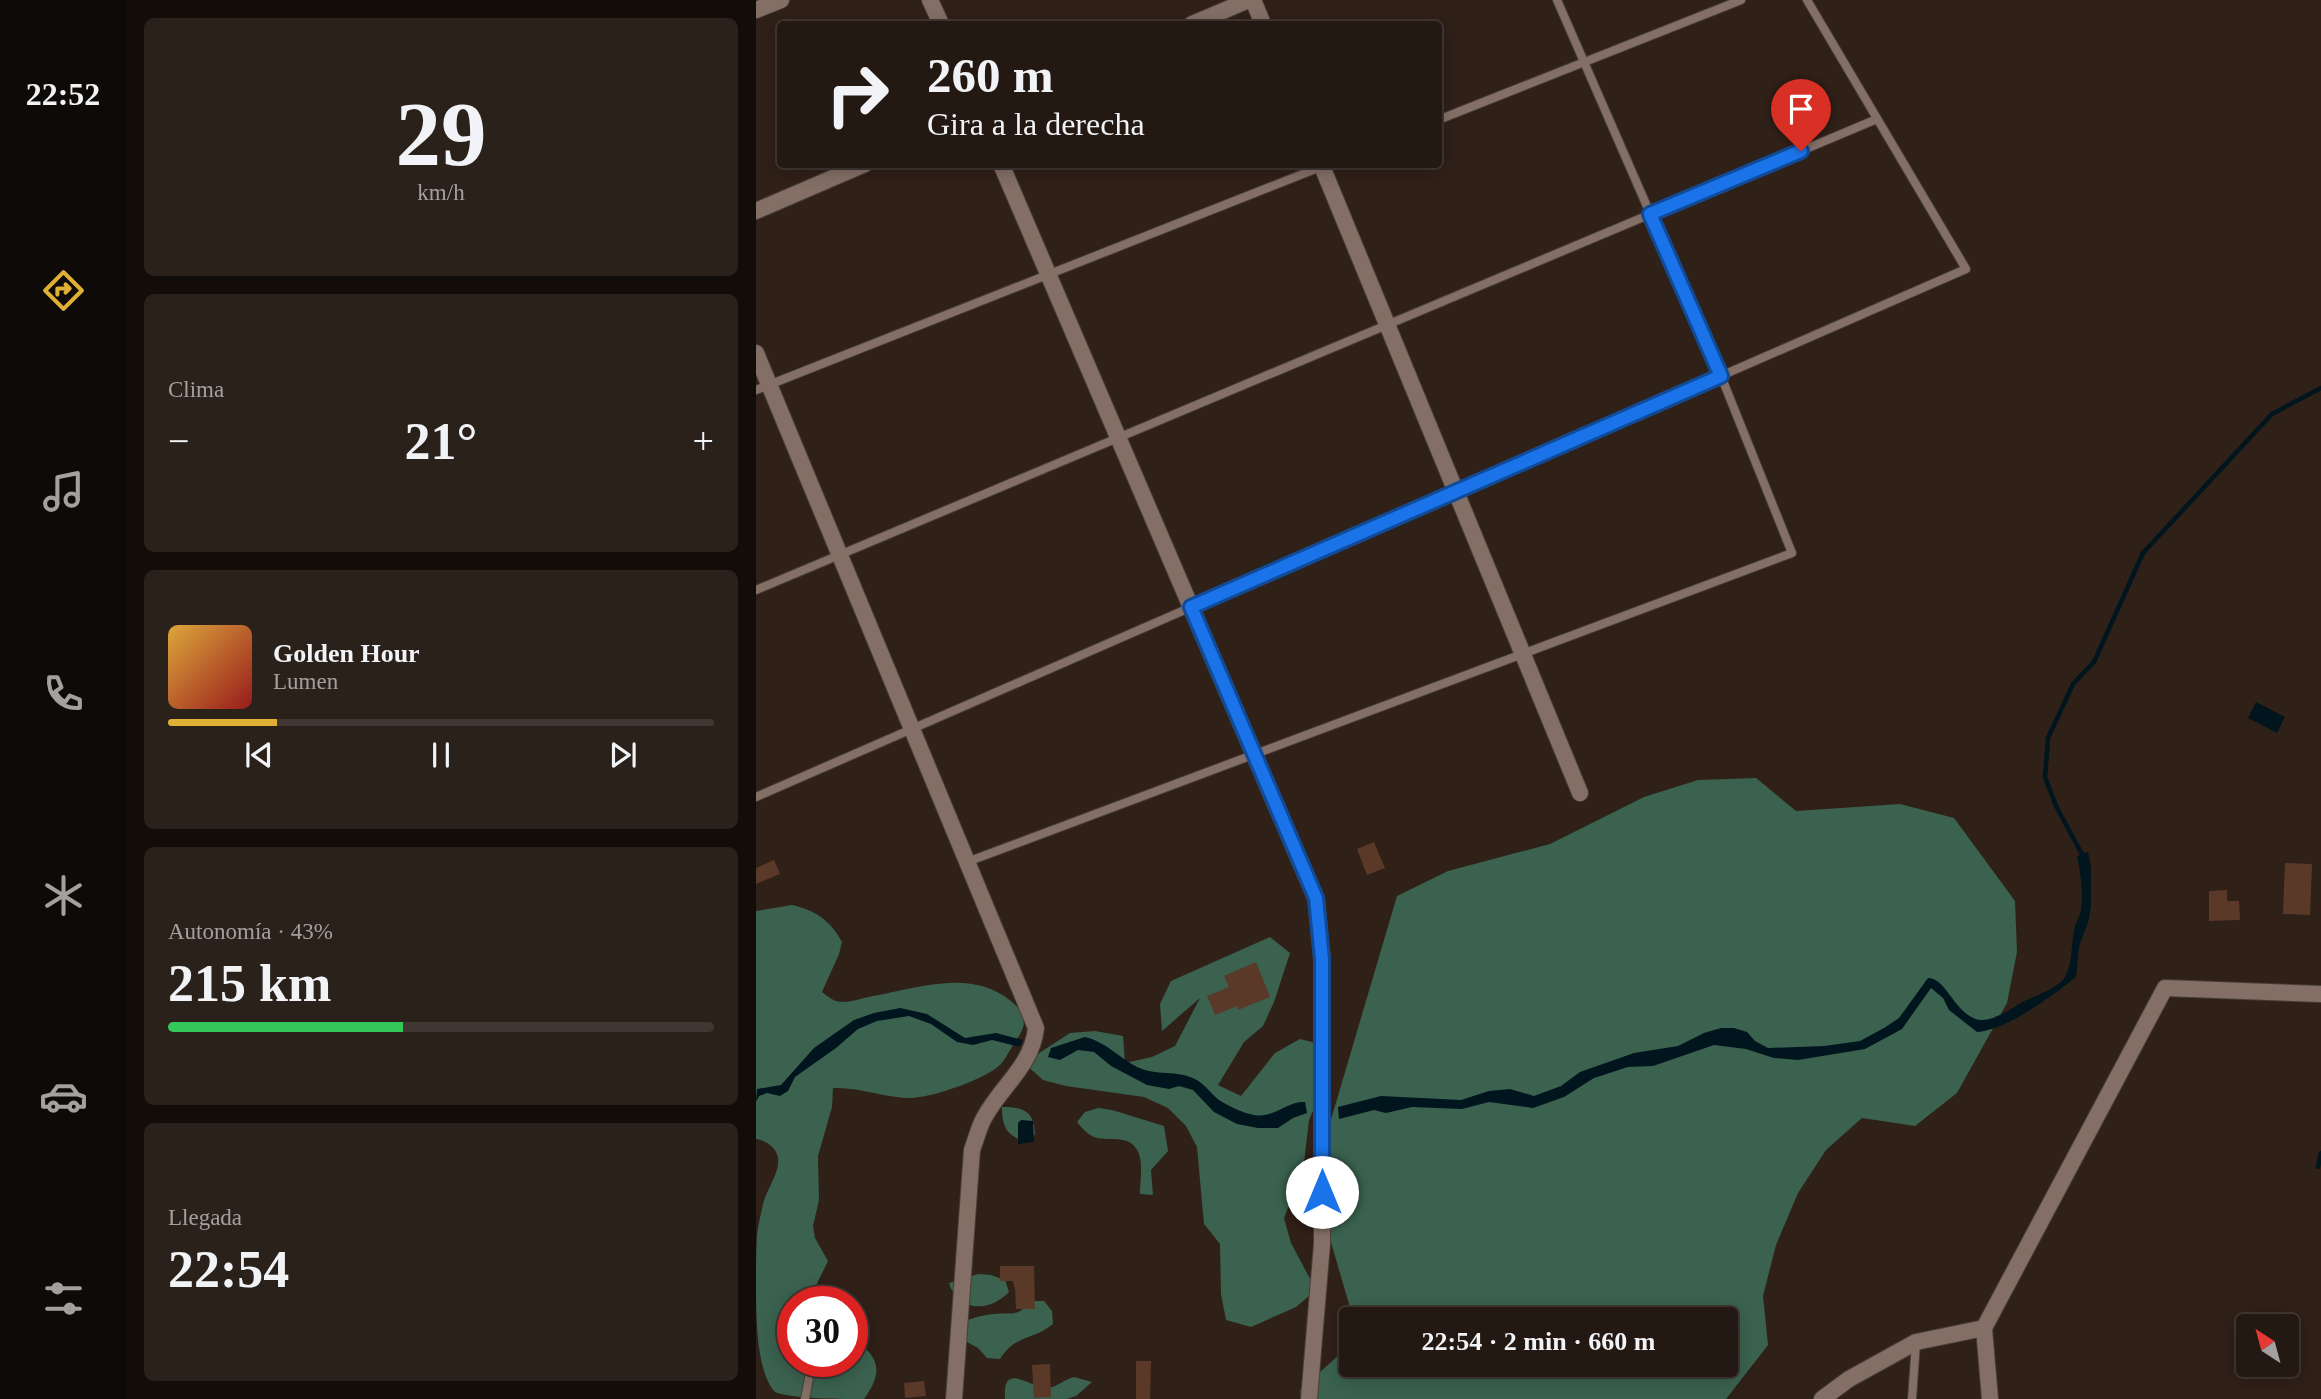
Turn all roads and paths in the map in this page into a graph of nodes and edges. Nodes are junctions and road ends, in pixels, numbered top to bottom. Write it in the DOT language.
graph roads {
  1 [pos="781,0"];
  2 [pos="930,0"];
  3 [pos="1251,0"];
  4 [pos="1557,0"];
  5 [pos="1741,0"];
  6 [pos="1807,0"];
  7 [pos="756,10"];
  8 [pos="940,21"];
  9 [pos="1199,21"];
  10 [pos="1262,21"];
  11 [pos="1584,62"];
  12 [pos="1442,118"];
  13 [pos="1877,119"];
  14 [pos="856,168"];
  15 [pos="1003,168"];
  16 [pos="1316,168"];
  17 [pos="1324,168"];
  18 [pos="756,211"];
  19 [pos="1650,214"];
  20 [pos="1048,275"];
  21 [pos="1387,325"];
  22 [pos="756,353"];
  23 [pos="1721,376"];
  24 [pos="763,388"];
  25 [pos="1118,438"];
  26 [pos="1456,492"];
  27 [pos="840,555"];
  28 [pos="756,590"];
  29 [pos="1191,607"];
  30 [pos="1523,654"];
  31 [pos="912,729"];
  32 [pos="1255,754"];
  33 [pos="1580,793"];
  34 [pos="756,797"];
  35 [pos="967,862"];
  36 [pos="2321,994"];
  37 [pos="1984,1328"];
  38 [pos="1916,1342"];
  39 [pos="809,1377"];
  40 [pos="805,1399"];
  41 [pos="954,1399"];
  42 [pos="1309,1399"];
  43 [pos="1822,1399"];
  44 [pos="1912,1399"];
  45 [pos="1990,1399"];
  1 -- 7 [label="street"];
  2 -- 8 [label="street"];
  3 -- 9 [label="street"];
  3 -- 10 [label="street"];
  4 -- 11 [label="lane"];
  5 -- 11 [label="lane"];
  6 -- 13 [label="lane"];
  11 -- 12 [label="lane"];
  11 -- 19 [label="lane"];
  13 -- 19 [label="lane"];
  13 -- 23 [label="lane"];
  14 -- 18 [label="street"];
  15 -- 20 [label="street"];
  16 -- 20 [label="lane"];
  17 -- 21 [label="street"];
  19 -- 21 [label="lane"];
  19 -- 23 [label="lane"];
  20 -- 24 [label="lane"];
  20 -- 25 [label="street"];
  21 -- 25 [label="lane"];
  21 -- 26 [label="street"];
  22 -- 24 [label="street"];
  23 -- 26 [label="lane"];
  23 -- 30 [label="lane"];
  24 -- 27 [label="street"];
  25 -- 27 [label="lane"];
  25 -- 29 [label="street"];
  26 -- 29 [label="lane"];
  26 -- 30 [label="street"];
  27 -- 28 [label="lane"];
  27 -- 31 [label="street"];
  29 -- 31 [label="lane"];
  29 -- 32 [label="street"];
  30 -- 32 [label="lane"];
  30 -- 33 [label="street"];
  31 -- 34 [label="lane"];
  31 -- 35 [label="street"];
  32 -- 35 [label="lane"];
  32 -- 42 [label="street"];
  35 -- 41 [label="street"];
  36 -- 37 [label="street"];
  37 -- 38 [label="street"];
  37 -- 45 [label="street"];
  38 -- 43 [label="street"];
  38 -- 44 [label="lane"];
  39 -- 40 [label="lane"];
}
